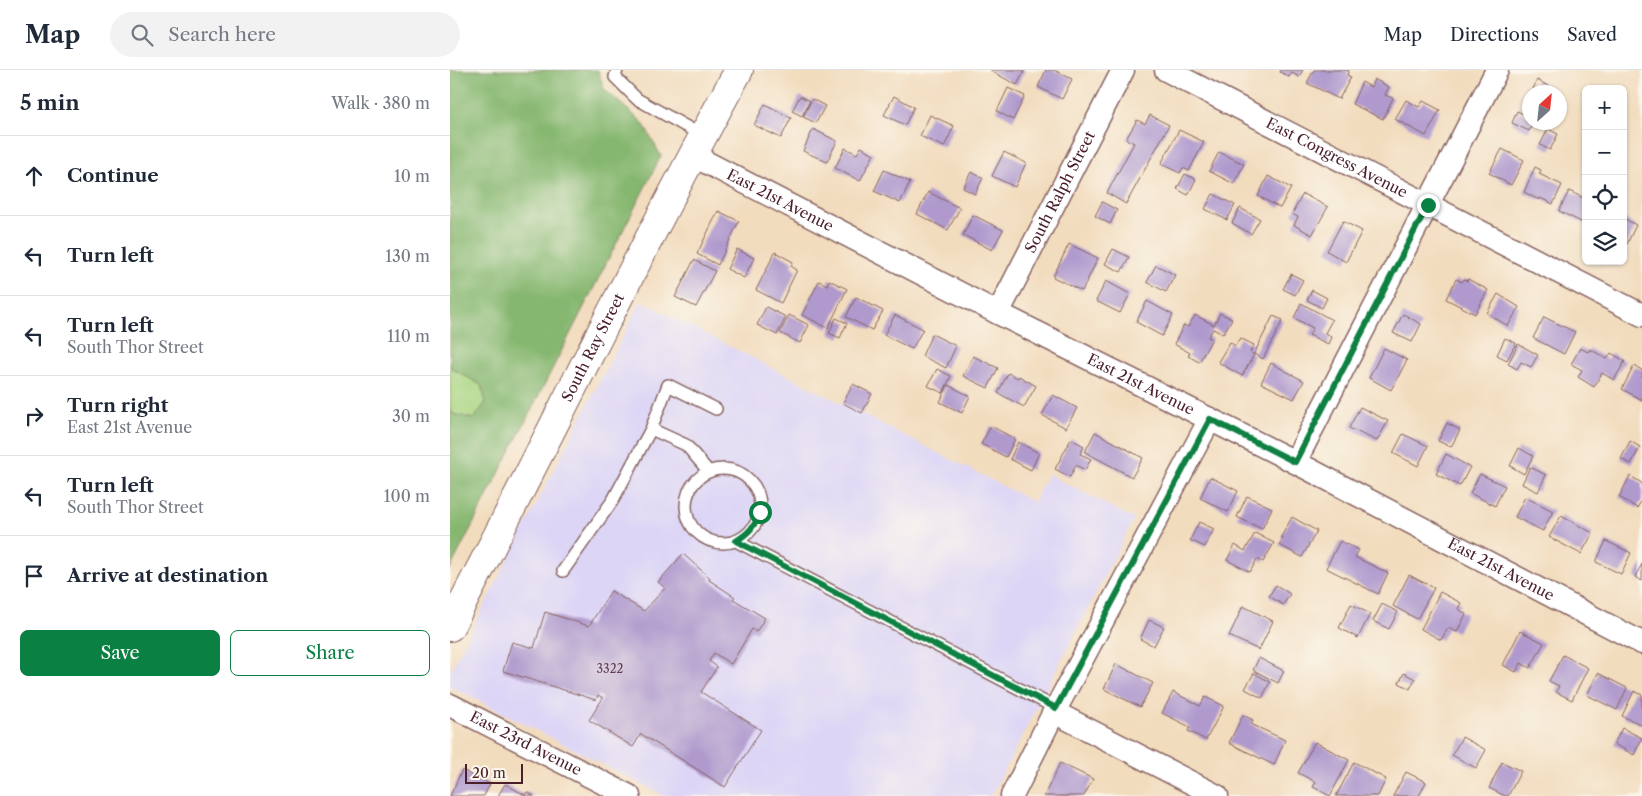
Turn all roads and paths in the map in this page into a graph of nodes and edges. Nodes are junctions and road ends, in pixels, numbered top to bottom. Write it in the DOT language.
graph roads {
  1 [pos="617,70"];
  2 [pos="739,70"];
  3 [pos="1123,70"];
  4 [pos="1166,70"];
  5 [pos="1497,70"];
  6 [pos="698,146"];
  7 [pos="1428,205"];
  8 [pos="998,313"];
  9 [pos="1642,315"];
  10 [pos="716,409"];
  11 [pos="1210,419"];
  12 [pos="651,428"];
  13 [pos="1295,462"];
  14 [pos="710,472"];
  15 [pos="736,541"];
  16 [pos="563,571"];
  17 [pos="450,627"];
  18 [pos="1642,643"];
  19 [pos="450,705"];
  20 [pos="1055,710"];
  21 [pos="629,796"];
  22 [pos="1012,796"];
  23 [pos="1217,796"];
  1 -- 6 [label="lane"];
  2 -- 6 [label="main road, South Ray Street"];
  3 -- 8 [label="street, South Ralph Street"];
  4 -- 7 [label="street, East Congress Avenue"];
  5 -- 7 [label="street"];
  6 -- 8 [label="street, East 21st Avenue"];
  6 -- 17 [label="main road, South Ray Street"];
  7 -- 9 [label="street, East Congress Avenue"];
  7 -- 13 [label="street"];
  8 -- 11 [label="street, East 21st Avenue"];
  10 -- 12 [label="lane"];
  11 -- 13 [label="street, East 21st Avenue"];
  11 -- 20 [label="street"];
  12 -- 14 [label="lane"];
  12 -- 16 [label="lane"];
  13 -- 18 [label="street, East 21st Avenue"];
  14 -- 15 [label="lane"];
  14 -- 15 [label="lane"];
  15 -- 20 [label="lane"];
  19 -- 21 [label="street, East 23rd Avenue"];
  20 -- 22 [label="street"];
  20 -- 23 [label="street"];
}
